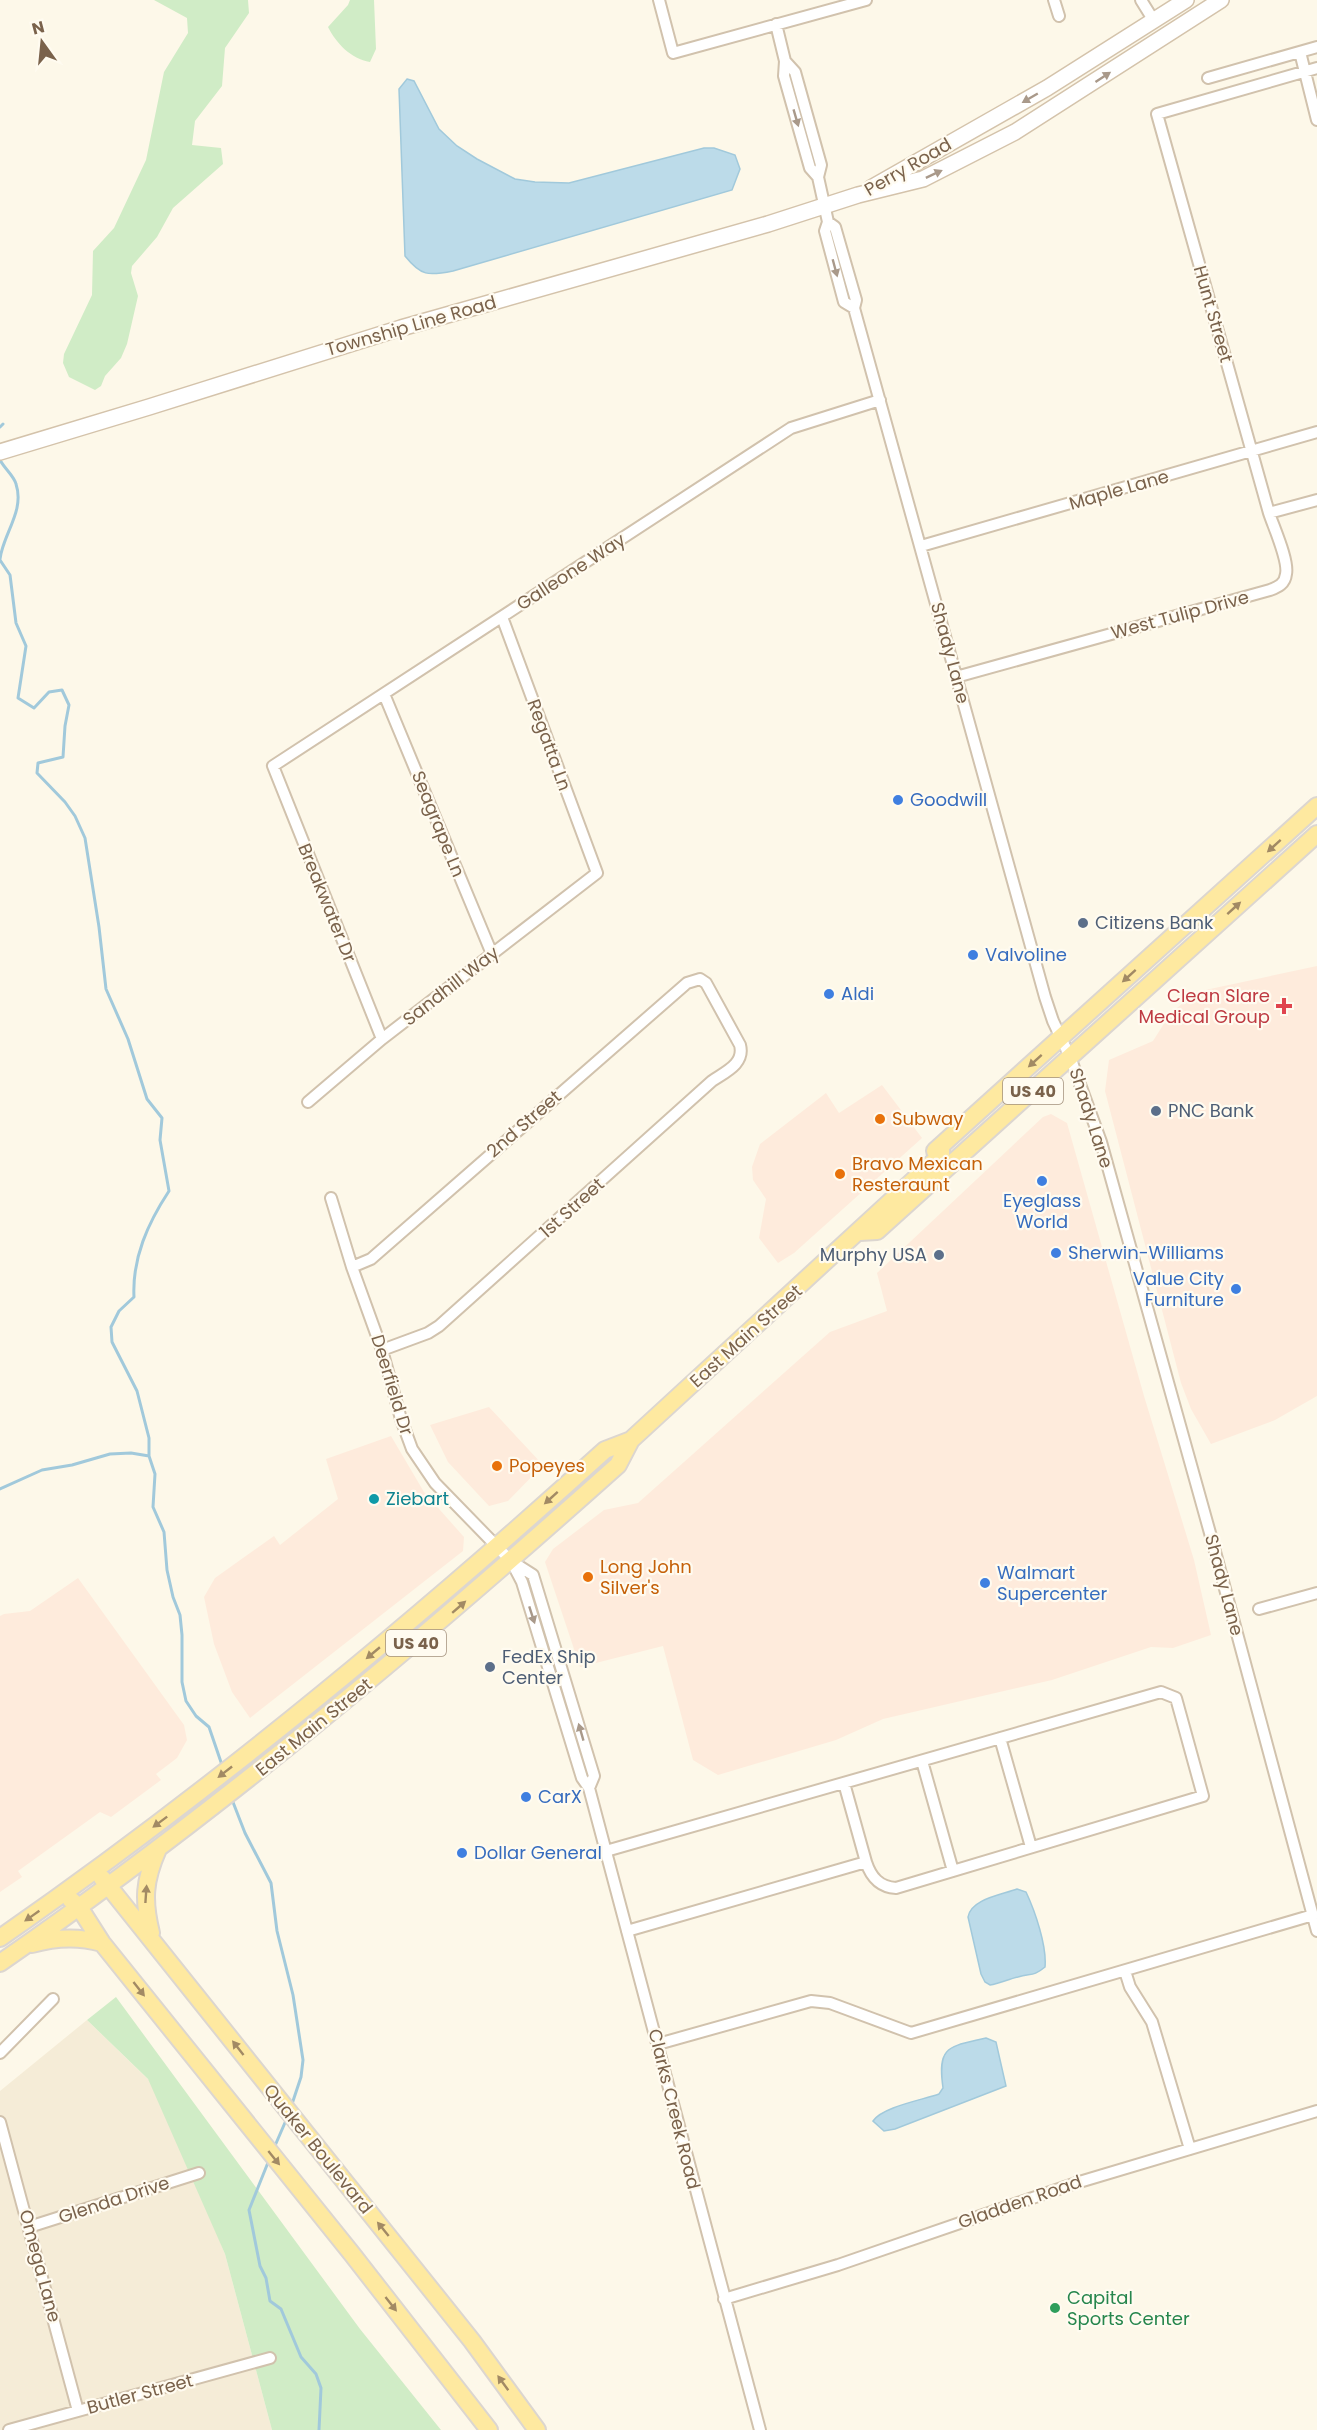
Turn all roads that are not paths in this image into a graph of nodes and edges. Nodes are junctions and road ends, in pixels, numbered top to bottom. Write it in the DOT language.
graph roads {
  1 [pos="659,0"];
  2 [pos="866,0"];
  3 [pos="1054,0"];
  4 [pos="1141,0"];
  5 [pos="1186,0"];
  6 [pos="1221,0"];
  7 [pos="1059,16"];
  8 [pos="1155,21"];
  9 [pos="776,24"];
  10 [pos="1317,47"];
  11 [pos="1300,52"];
  12 [pos="1317,68"];
  13 [pos="1305,71"];
  14 [pos="1208,78"];
  15 [pos="1317,120"];
  16 [pos="858,195"];
  17 [pos="825,207"];
  18 [pos="880,400"];
  19 [pos="1317,432"];
  20 [pos="0,452"];
  21 [pos="1252,452"];
  22 [pos="1317,500"];
  23 [pos="1269,513"];
  24 [pos="921,546"];
  25 [pos="502,617"];
  26 [pos="956,677"];
  27 [pos="384,694"];
  28 [pos="273,766"];
  29 [pos="1317,806"];
  30 [pos="1317,834"];
  31 [pos="597,873"];
  32 [pos="492,954"];
  33 [pos="694,979"];
  34 [pos="1060,1038"];
  35 [pos="382,1039"];
  36 [pos="1070,1057"];
  37 [pos="308,1102"];
  38 [pos="331,1198"];
  39 [pos="860,1232"];
  40 [pos="352,1267"];
  41 [pos="382,1350"];
  42 [pos="504,1554"];
  43 [pos="1317,1593"];
  44 [pos="1259,1609"];
  45 [pos="1000,1738"];
  46 [pos="922,1761"];
  47 [pos="844,1783"];
  48 [pos="1031,1847"];
  49 [pos="158,1850"];
  50 [pos="606,1851"];
  51 [pos="866,1862"];
  52 [pos="96,1870"];
  53 [pos="953,1871"];
  54 [pos="109,1886"];
  55 [pos="64,1894"];
  56 [pos="79,1907"];
  57 [pos="1313,1916"];
  58 [pos="627,1931"];
  59 [pos="1317,1931"];
  60 [pos="0,1938"];
  61 [pos="153,1940"];
  62 [pos="102,1943"];
  63 [pos="23,1947"];
  64 [pos="0,1963"];
  65 [pos="1125,1971"];
  66 [pos="53,1999"];
  67 [pos="658,2044"];
  68 [pos="0,2054"];
  69 [pos="1317,2111"];
  70 [pos="0,2122"];
  71 [pos="1190,2149"];
  72 [pos="200,2173"];
  73 [pos="29,2227"];
  74 [pos="724,2299"];
  75 [pos="270,2358"];
  76 [pos="78,2411"];
  77 [pos="9,2430"];
  78 [pos="489,2430"];
  79 [pos="537,2430"];
  80 [pos="760,2430"];
  1 -- 9 [label="street"];
  2 -- 9 [label="street"];
  3 -- 7 [label="street"];
  4 -- 8 [label="street"];
  5 -- 8 [label="street, Perry Road"];
  16 -- 6 [label="street, Perry Road, one-way"];
  8 -- 16 [label="street, Perry Road, one-way"];
  9 -- 17 [label="street"];
  10 -- 11 [label="street"];
  11 -- 13 [label="street"];
  11 -- 14 [label="street"];
  12 -- 13 [label="street"];
  13 -- 15 [label="street"];
  13 -- 21 [label="street, Hunt Street"];
  16 -- 17 [label="street, Township Line Road"];
  17 -- 18 [label="street, Shady Lane"];
  17 -- 20 [label="street, Township Line Road"];
  18 -- 24 [label="street, Shady Lane"];
  18 -- 25 [label="street, Galleone Way"];
  19 -- 21 [label="street, Maple Lane"];
  21 -- 23 [label="street, Hunt Street"];
  21 -- 24 [label="street, Maple Lane"];
  22 -- 23 [label="street"];
  23 -- 26 [label="street, West Tulip Drive"];
  24 -- 26 [label="street, Shady Lane"];
  25 -- 27 [label="street, Galleone Way"];
  25 -- 31 [label="street, Regatta Ln"];
  26 -- 34 [label="street, Shady Lane"];
  27 -- 28 [label="street, Galleone Way"];
  27 -- 32 [label="street, Seagrape Ln"];
  28 -- 35 [label="street, Breakwater Dr"];
  29 -- 34 [label="main road, US 40, one-way"];
  36 -- 30 [label="main road, East Main Street / US 40, one-way"];
  31 -- 32 [label="street, Sandhill Way"];
  32 -- 35 [label="street, Sandhill Way"];
  33 -- 40 [label="street, 2nd Street"];
  33 -- 41 [label="street, 1st Street"];
  34 -- 36 [label="street, Shady Lane"];
  34 -- 39 [label="main road, US 40, one-way"];
  35 -- 37 [label="street, Sandhill Way"];
  36 -- 39 [label="main road, East Main Street / US 40"];
  36 -- 57 [label="street, Shady Lane"];
  38 -- 40 [label="street, Deerfield Dr"];
  39 -- 42 [label="main road, East Main Street / US 40"];
  40 -- 41 [label="street, Deerfield Dr"];
  41 -- 42 [label="street, Deerfield Dr"];
  49 -- 42 [label="main road, East Main Street / US 40, one-way"];
  42 -- 50 [label="street, Clarks Creek Road"];
  42 -- 52 [label="main road, East Main Street / US 40, one-way"];
  43 -- 44 [label="street"];
  45 -- 46 [label="street"];
  45 -- 48 [label="street"];
  45 -- 48 [label="street"];
  46 -- 47 [label="street"];
  46 -- 53 [label="street"];
  47 -- 50 [label="street"];
  47 -- 51 [label="street"];
  48 -- 53 [label="street"];
  49 -- 54 [label="main road, East Main Street / US 40"];
  61 -- 49 [label="main road, one-way"];
  50 -- 58 [label="street, Clarks Creek Road"];
  51 -- 53 [label="street"];
  51 -- 58 [label="street"];
  52 -- 54 [label="main road, Quaker Boulevard"];
  52 -- 55 [label="main road, East Main Street / US 40"];
  54 -- 56 [label="main road, East Main Street / US 40"];
  54 -- 61 [label="main road, Quaker Boulevard"];
  55 -- 56 [label="main road"];
  55 -- 60 [label="main road, East Main Street / US 40, one-way"];
  56 -- 62 [label="main road"];
  56 -- 63 [label="main road, East Main Street / US 40"];
  57 -- 59 [label="street, Shady Lane"];
  57 -- 65 [label="street"];
  58 -- 67 [label="street, Clarks Creek Road"];
  79 -- 61 [label="main road, Quaker Boulevard, one-way"];
  62 -- 63 [label="main road"];
  62 -- 78 [label="main road, one-way"];
  63 -- 64 [label="main road, East Main Street / US 40"];
  65 -- 67 [label="street"];
  65 -- 71 [label="street"];
  66 -- 68 [label="street"];
  67 -- 74 [label="street, Clarks Creek Road"];
  69 -- 71 [label="street, Gladden Road"];
  70 -- 73 [label="street, Omega Lane"];
  71 -- 74 [label="street, Gladden Road"];
  72 -- 73 [label="street, Glenda Drive"];
  73 -- 76 [label="street, Omega Lane"];
  74 -- 80 [label="street, Clarks Creek Road"];
  75 -- 76 [label="street, Butler Street"];
  76 -- 77 [label="street, Butler Street"];
}
